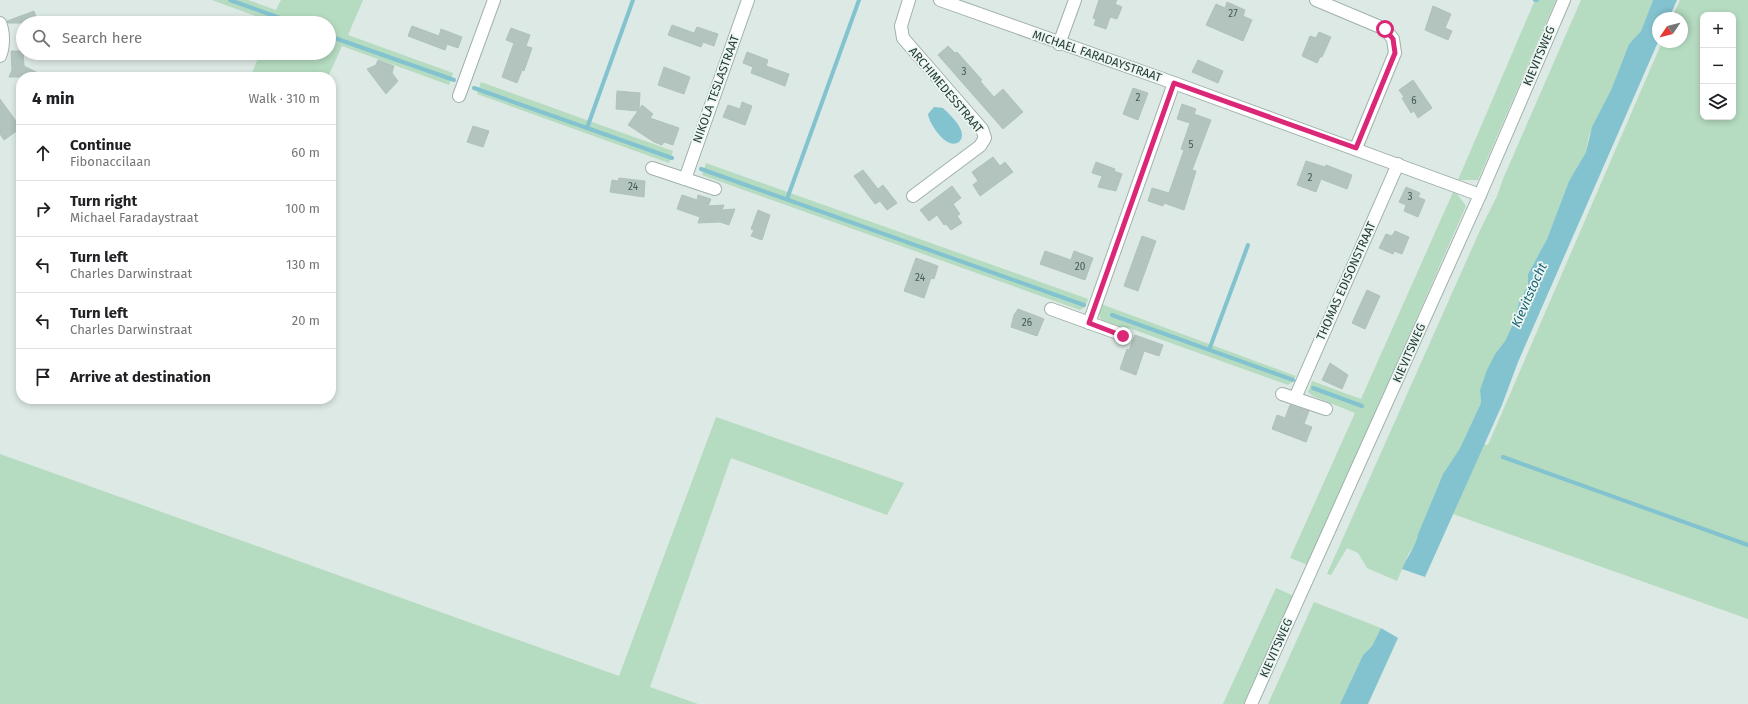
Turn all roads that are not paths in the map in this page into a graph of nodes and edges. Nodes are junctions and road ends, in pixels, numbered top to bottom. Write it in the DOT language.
graph roads {
  1 [pos="494,0"];
  2 [pos="748,0"];
  3 [pos="909,0"];
  4 [pos="940,0"];
  5 [pos="1075,0"];
  6 [pos="1316,0"];
  7 [pos="1564,0"];
  8 [pos="0,23"];
  9 [pos="1059,44"];
  10 [pos="0,56"];
  11 [pos="1174,83"];
  12 [pos="459,96"];
  13 [pos="1356,148"];
  14 [pos="1398,164"];
  15 [pos="652,168"];
  16 [pos="685,179"];
  17 [pos="715,189"];
  18 [pos="1480,194"];
  19 [pos="913,196"];
  20 [pos="1051,309"];
  21 [pos="1089,323"];
  22 [pos="1123,336"];
  23 [pos="1282,394"];
  24 [pos="1295,398"];
  25 [pos="1326,410"];
  26 [pos="1251,704"];
  1 -- 12 [label="street"];
  2 -- 16 [label="street, NIKOLA TESLASTRAAT"];
  3 -- 19 [label="street, ARCHIMEDESSTRAAT"];
  4 -- 9 [label="street, MICHAEL FARADAYSTRAAT"];
  5 -- 9 [label="street"];
  6 -- 13 [label="street"];
  7 -- 18 [label="street, KIEVITSWEG"];
  8 -- 10 [label="street"];
  9 -- 11 [label="street, MICHAEL FARADAYSTRAAT"];
  11 -- 13 [label="street, MICHAEL FARADAYSTRAAT"];
  11 -- 21 [label="street"];
  13 -- 14 [label="street, MICHAEL FARADAYSTRAAT"];
  14 -- 18 [label="street, MICHAEL FARADAYSTRAAT"];
  14 -- 24 [label="street, THOMAS EDISONSTRAAT"];
  15 -- 16 [label="street"];
  16 -- 17 [label="street"];
  18 -- 26 [label="street, KIEVITSWEG"];
  20 -- 21 [label="street"];
  21 -- 22 [label="street"];
  23 -- 24 [label="street"];
  24 -- 25 [label="street"];
}
